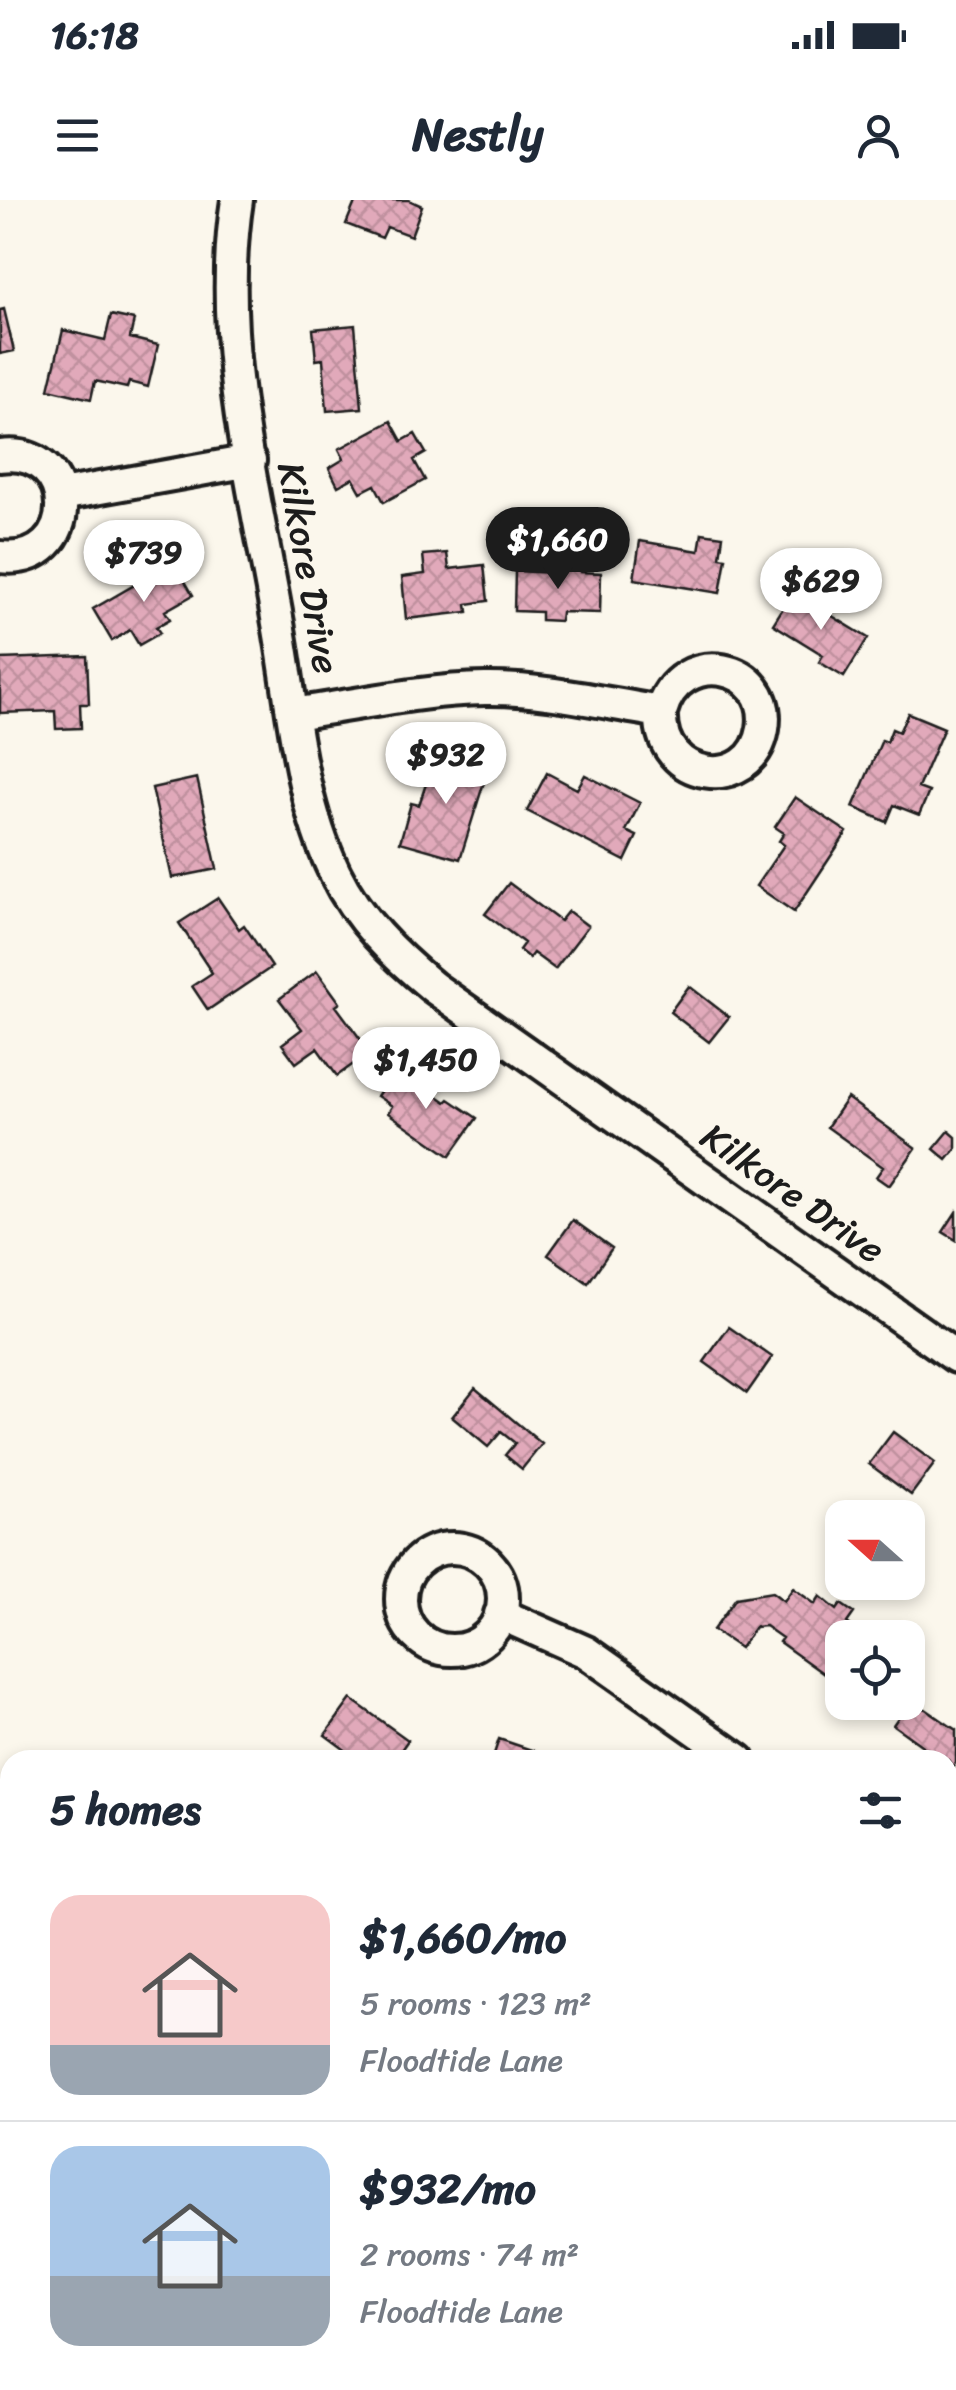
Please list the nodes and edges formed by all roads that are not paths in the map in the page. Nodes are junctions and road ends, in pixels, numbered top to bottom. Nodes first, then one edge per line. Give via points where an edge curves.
1 (237, 200) edge
2 (0, 456) edge
3 (250, 461) junction
4 (61, 495) junction
5 (0, 557) edge
6 (660, 712) dead end
7 (294, 714) junction
8 (956, 1357) edge
9 (500, 1614) dead end
10 (726, 1750) edge

1 - 3 street, Kilkore Drive via 232,332
2 - 4 street via 36,461
3 - 4 street
3 - 7 street, Kilkore Drive
4 - 5 street via 58,528 44,545 25,556
6 - 7 street via 489,689
7 - 8 street, Kilkore Drive via 308,792 334,870 351,903 400,960
9 - 10 street via 586,1652

